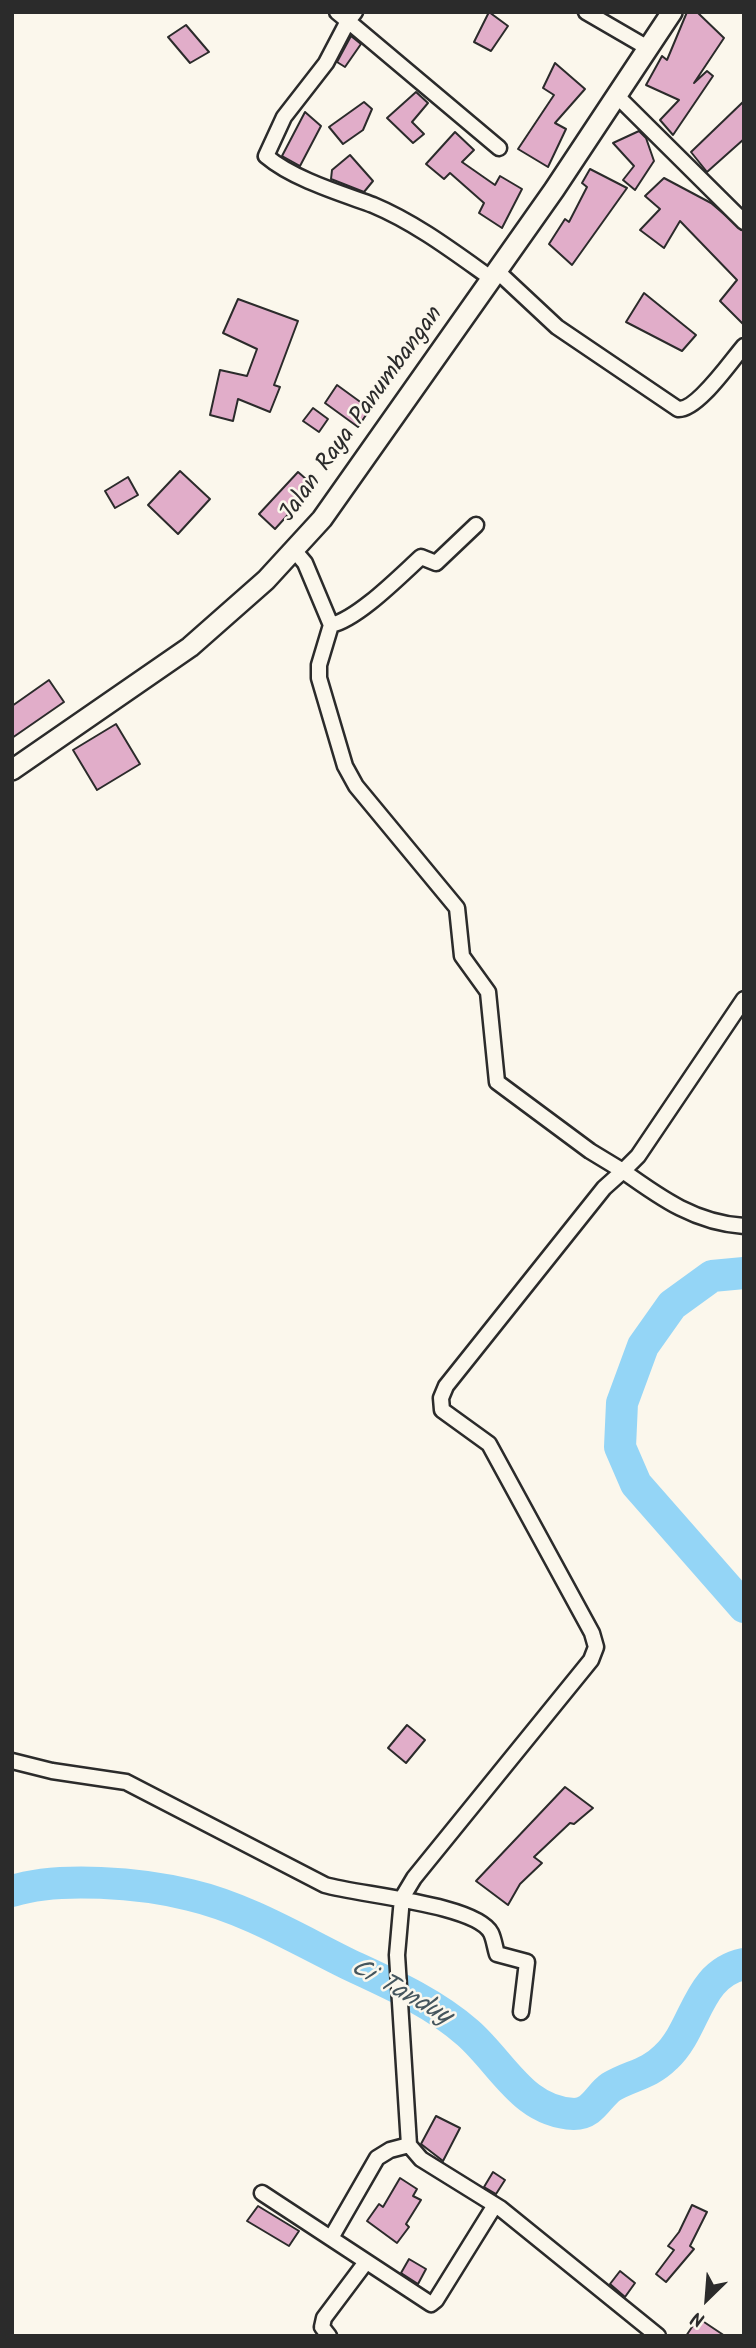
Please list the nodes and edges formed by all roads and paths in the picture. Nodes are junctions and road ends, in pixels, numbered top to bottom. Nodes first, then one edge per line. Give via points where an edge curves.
1 (586, 12) edge
2 (672, 12) edge
3 (346, 15) edge
4 (648, 48) junction
5 (616, 95) junction
6 (499, 148) dead end
7 (744, 222) edge
8 (494, 275) junction
9 (744, 346) edge
10 (476, 525) dead end
11 (294, 550) junction
12 (331, 625) junction
13 (12, 769) edge
14 (744, 999) edge
15 (623, 1171) junction
16 (744, 1226) edge
17 (12, 1761) edge
18 (402, 1898) junction
19 (521, 2012) dead end
20 (409, 2145) junction
21 (262, 2193) dead end
22 (495, 2205) junction
23 (331, 2238) junction
24 (366, 2262) junction
25 (329, 2336) edge
26 (658, 2336) edge

1 - 4 street
2 - 4 main road, Jalan Raya Panumbangan
3 - 6 street
3 - 8 street via 326,63 284,117 267,158 417,227
4 - 5 main road, Jalan Raya Panumbangan
5 - 7 street
5 - 8 main road, Jalan Raya Panumbangan
8 - 9 street via 557,327 678,409 696,402
8 - 11 main road, Jalan Raya Panumbangan via 354,475
10 - 12 street via 436,563 421,557 387,590
11 - 12 street via 305,563
11 - 13 main road, Jalan Raya Panumbangan via 190,647
12 - 15 street via 318,671 345,766 356,786 457,908 461,956 488,992 497,1082
14 - 15 street via 638,1156
15 - 16 street via 701,1219
15 - 18 street via 604,1188 446,1386 440,1403 442,1410 489,1444 592,1633 594,1653
17 - 18 street via 126,1782 308,1878 360,1894
18 - 19 street via 477,1919 491,1932 497,1954 527,1962
18 - 20 street via 397,1955
20 - 22 street via 421,2159
20 - 23 street via 377,2158
21 - 23 street
22 - 24 street via 434,2303
22 - 26 street
23 - 24 street
24 - 25 street via 324,2318 322,2327

